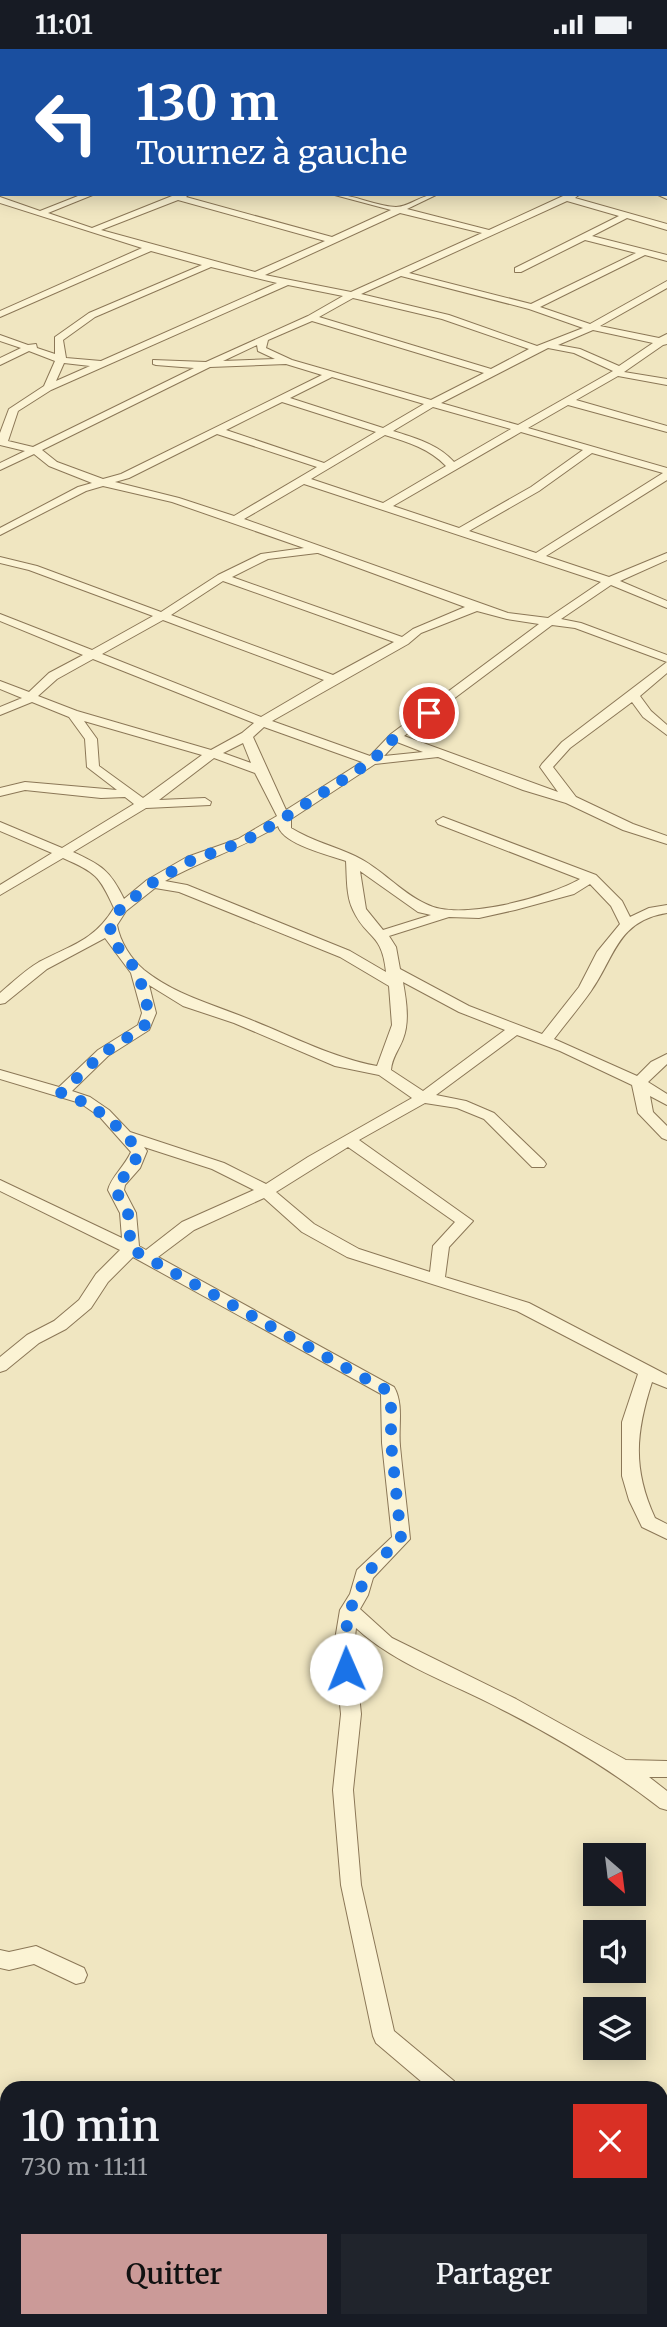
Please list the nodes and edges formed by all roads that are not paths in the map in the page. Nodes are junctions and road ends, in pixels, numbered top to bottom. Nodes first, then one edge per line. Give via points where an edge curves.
1 (86, 196) edge
2 (181, 196) edge
3 (343, 196) edge
4 (430, 196) edge
5 (571, 196) edge
6 (0, 201) edge
7 (398, 210) junction
8 (39, 214) junction
9 (624, 217) junction
10 (667, 227) edge
11 (94, 230) junction
12 (488, 232) junction
13 (584, 237) junction
14 (332, 240) junction
15 (153, 247) junction
16 (643, 253) junction
17 (667, 258) edge
18 (211, 264) junction
19 (518, 270) dead end
20 (403, 274) junction
21 (257, 275) junction
22 (287, 282) junction
23 (667, 283) edge
24 (354, 294) junction
25 (532, 307) junction
26 (1, 313) edge
27 (311, 318) junction
28 (587, 326) junction
29 (618, 333) junction
30 (577, 335) junction
31 (0, 338) edge
32 (58, 339) junction
33 (263, 339) junction
34 (664, 340) edge
35 (31, 348) junction
36 (542, 348) junction
37 (130, 352) junction
38 (61, 359) junction
39 (0, 362) edge
40 (108, 362) junction
41 (156, 362) junction
42 (289, 362) junction
43 (212, 365) junction
44 (492, 372) junction
45 (618, 372) junction
46 (331, 374) junction
47 (181, 380) junction
48 (667, 382) edge
49 (48, 388) junction
50 (282, 399) junction
51 (567, 401) junction
52 (432, 404) junction
53 (534, 419) junction
54 (493, 421) junction
55 (519, 428) junction
56 (667, 429) edge
57 (215, 430) junction
58 (380, 433) junction
59 (1, 442) edge
60 (591, 449) junction
61 (35, 450) junction
62 (323, 466) junction
63 (452, 466) junction
64 (0, 467) edge
65 (667, 473) edge
66 (303, 480) junction
67 (100, 482) junction
68 (385, 506) junction
69 (235, 520) junction
70 (251, 524) junction
71 (0, 532) edge
72 (460, 532) junction
73 (327, 550) junction
74 (265, 556) junction
75 (667, 556) edge
76 (537, 557) junction
77 (0, 560) edge
78 (222, 577) junction
79 (610, 581) junction
80 (662, 604) edge
81 (477, 607) junction
82 (566, 611) junction
83 (162, 616) junction
84 (0, 617) edge
85 (667, 617) edge
86 (549, 622) junction
87 (577, 625) junction
88 (404, 642) junction
89 (88, 655) junction
90 (667, 659) edge
91 (667, 666) edge
92 (335, 680) junction
93 (0, 685) edge
94 (634, 697) junction
95 (30, 698) junction
96 (0, 711) edge
97 (73, 714) junction
98 (262, 722) junction
99 (667, 731) edge
100 (246, 736) junction
101 (395, 737) junction
102 (436, 754) junction
103 (210, 755) junction
104 (372, 761) junction
105 (263, 772) junction
106 (0, 792) edge
107 (128, 793) junction
108 (156, 796) junction
109 (571, 800) junction
110 (205, 803) dead end
111 (142, 804) junction
112 (284, 818) junction
113 (443, 821) dead end
114 (0, 826) edge
115 (667, 840) edge
116 (61, 852) junction
117 (352, 859) junction
118 (591, 879) junction
119 (152, 883) junction
120 (0, 891) edge
121 (121, 908) junction
122 (667, 909) edge
123 (447, 913) junction
124 (627, 924) junction
125 (110, 926) junction
126 (382, 934) junction
127 (138, 972) junction
128 (395, 977) junction
129 (0, 1000) edge
130 (514, 1030) junction
131 (545, 1040) junction
132 (667, 1058) edge
133 (384, 1072) junction
134 (0, 1074) edge
135 (639, 1083) junction
136 (61, 1093) junction
137 (423, 1098) junction
138 (667, 1100) edge
139 (667, 1135) edge
140 (127, 1136) junction
141 (348, 1140) junction
142 (538, 1164) dead end
143 (0, 1185) edge
144 (266, 1191) junction
145 (139, 1253) junction
146 (437, 1279) junction
147 (0, 1366) edge
148 (647, 1372) junction
149 (667, 1382) edge
150 (667, 1532) edge
151 (349, 1610) junction
152 (623, 1768) junction
153 (667, 1769) edge
154 (667, 1802) edge
155 (0, 1959) edge
156 (76, 1975) dead end
157 (438, 2081) edge

1 - 8 street
2 - 11 street
2 - 14 street
3 - 7 street
4 - 7 street
5 - 9 street
5 - 12 street
6 - 8 street
7 - 12 street
7 - 14 street
8 - 11 street
9 - 10 street
9 - 13 street
11 - 15 street
12 - 20 street
13 - 16 street
13 - 19 street
14 - 21 street
15 - 18 street
15 - 26 street
16 - 17 street
16 - 25 street
18 - 21 street
18 - 32 street via 92,315
20 - 24 street
20 - 25 street
21 - 22 street
22 - 24 street
22 - 37 street
23 - 28 street
24 - 27 street
24 - 36 street
25 - 28 street
27 - 33 street
27 - 44 street
28 - 29 street
28 - 30 street
29 - 30 street
29 - 34 street
30 - 36 street
31 - 35 street
32 - 35 street
32 - 38 street
33 - 42 street via 261,349
33 - 43 street
34 - 45 street
35 - 38 street
35 - 39 street
36 - 44 street
36 - 45 street via 577,351
37 - 40 street
37 - 41 street
38 - 40 street
38 - 49 street
40 - 49 street
41 - 43 street
41 - 47 street
42 - 43 street
42 - 46 street
43 - 47 street
44 - 52 street
45 - 48 street
45 - 51 street
46 - 50 street
46 - 52 street
47 - 61 street
49 - 59 street via 14,409
50 - 57 street
50 - 58 street via 368,424
51 - 53 street
51 - 56 street
52 - 54 street
52 - 58 street
53 - 54 street
53 - 55 street
54 - 55 street
55 - 60 street
55 - 63 street
57 - 62 street
57 - 67 street via 125,476
58 - 62 street
58 - 63 street via 430,447
59 - 61 street
60 - 65 street
60 - 72 street via 535,489
61 - 64 street
61 - 67 street via 53,464
62 - 66 street
63 - 68 street
65 - 76 street
66 - 68 street
66 - 69 street
67 - 69 street
67 - 71 street
68 - 72 street
69 - 70 street
70 - 73 street
70 - 74 street
72 - 76 street
73 - 74 street
73 - 81 street
74 - 78 street
75 - 79 street
76 - 79 street
77 - 83 street
78 - 83 street
78 - 88 street
79 - 80 street
79 - 82 street
80 - 85 street via 659,613
81 - 86 street via 507,617
81 - 88 street via 417,631
82 - 86 street
82 - 87 street
83 - 89 street
83 - 92 street
84 - 89 street
86 - 87 street
86 - 101 street
87 - 90 street
88 - 92 street
89 - 95 street via 52,676
89 - 98 street
91 - 94 street
92 - 98 street
93 - 95 street
94 - 99 street
94 - 109 street via 566,744 546,767
95 - 96 street
95 - 97 street
97 - 103 street
97 - 107 street via 92,739 93,767
98 - 100 street
98 - 104 street
100 - 103 street
100 - 105 street
101 - 102 street
101 - 104 street
102 - 104 street
102 - 109 street
103 - 105 street
103 - 108 street
104 - 112 street
105 - 112 street
106 - 107 street via 25,786
107 - 108 street
107 - 111 street
108 - 111 street
109 - 115 street
110 - 111 street
111 - 116 street
112 - 117 street via 285,829 293,837
112 - 119 street
113 - 118 street
114 - 116 street
116 - 120 street
116 - 121 street via 95,867 108,880
117 - 123 street via 423,909
117 - 126 street via 360,911
118 - 123 street via 569,891 510,907 479,914
118 - 124 street via 617,904
119 - 121 street
119 - 128 street via 182,888
121 - 125 street
122 - 124 street
123 - 126 street
124 - 131 street
125 - 127 street via 112,940
125 - 129 street via 86,947 46,963
126 - 128 street via 393,952
127 - 133 street via 188,1003 340,1063
127 - 136 street via 149,1013 144,1027 103,1053
128 - 130 street
128 - 133 street via 398,1033 383,1057
130 - 131 street
130 - 137 street
131 - 135 street
132 - 135 street
133 - 137 street
134 - 136 street
135 - 138 street
135 - 139 street via 646,1113
136 - 140 street via 85,1100
137 - 141 street
137 - 142 street via 461,1104 489,1116
140 - 144 street via 218,1166
140 - 145 street via 139,1151 116,1191 128,1213
141 - 144 street
141 - 146 street via 465,1221 441,1246
143 - 145 street
144 - 145 street
144 - 146 street via 308,1228 353,1253
145 - 147 street via 102,1278 85,1304 60,1325 33,1339
145 - 151 street via 388,1391 401,1538 365,1575
146 - 148 street via 523,1307
148 - 149 street
148 - 150 street via 631,1422 631,1476 648,1522
151 - 152 street via 385,1643
151 - 157 street via 344,1646 351,1714 343,1790 351,1885 384,2036
152 - 153 street
152 - 154 street
155 - 156 street via 36,1955

